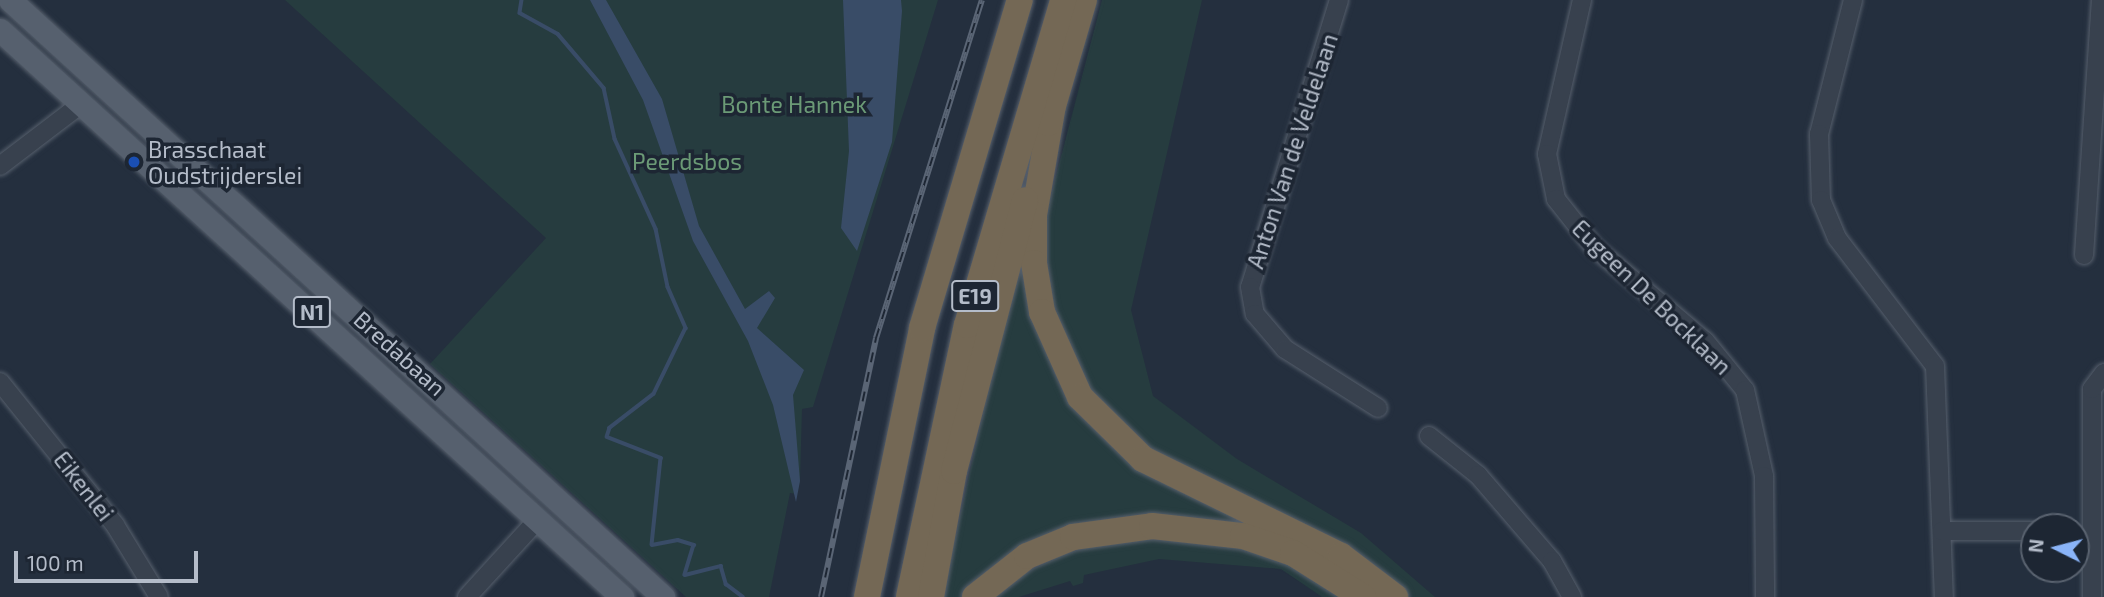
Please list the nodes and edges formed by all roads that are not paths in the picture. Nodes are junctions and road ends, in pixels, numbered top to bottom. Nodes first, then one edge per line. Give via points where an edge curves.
1 (9, 0) edge
2 (1020, 0) edge
3 (1063, 0) edge
4 (1084, 0) edge
5 (1339, 0) edge
6 (1582, 0) edge
7 (1853, 0) edge
8 (2101, 0) edge
9 (0, 30) edge
10 (81, 104) junction
11 (1053, 105) junction
12 (0, 166) edge
13 (2084, 255) dead end
14 (2104, 373) edge
15 (0, 382) edge
16 (1378, 408) dead end
17 (1429, 436) dead end
18 (2084, 513) edge
19 (530, 528) dead end
20 (1942, 531) junction
21 (2020, 531) edge
22 (159, 597) edge
23 (467, 597) edge
24 (622, 597) edge
25 (663, 597) edge
26 (867, 597) edge
27 (909, 597) edge
28 (931, 597) edge
29 (975, 597) edge
30 (1363, 597) edge
31 (1395, 597) edge
32 (1572, 597) edge
33 (1765, 597) edge
34 (1944, 597) edge

1 - 25 main road, Bredabaan / N1
2 - 26 highway, E19 via 922,328
3 - 27 highway, E19 via 967,325
4 - 11 highway
5 - 16 street, Anton Van de Veldelaan via 1250,287 1255,314 1285,349
6 - 33 street, Eugeen De Bocklaan via 1547,154 1556,199 1594,247 1704,341 1745,390 1764,476
7 - 20 street via 1819,134 1821,200 1837,238 1935,366
8 - 13 street
9 - 10 main road, Bredabaan / N1
10 - 12 street
10 - 24 main road, Bredabaan / N1
11 - 28 highway via 987,329
11 - 31 highway via 1034,215 1034,262 1042,313 1080,397 1143,459 1341,556
14 - 18 street via 2092,389
15 - 22 street, Eikenlei via 115,525
17 - 32 street via 1478,475 1552,561
19 - 23 street
20 - 21 street
20 - 34 street
29 - 30 highway via 1027,556 1073,537 1152,526 1243,536 1293,553

